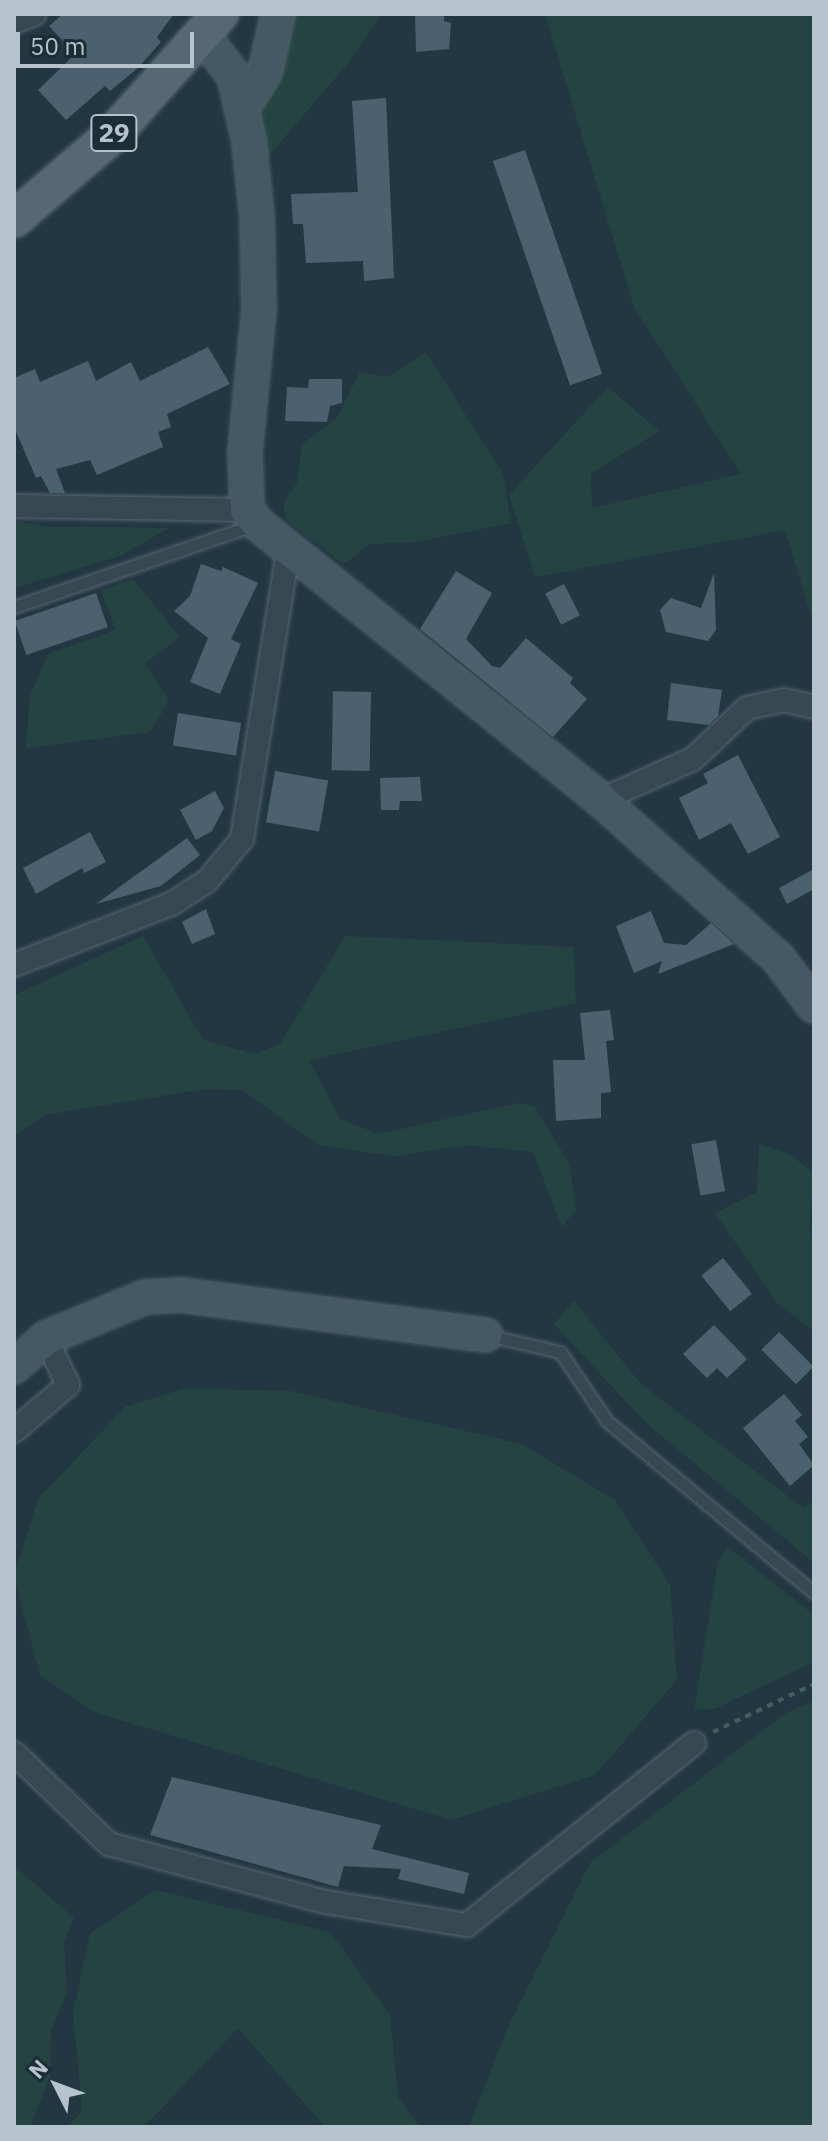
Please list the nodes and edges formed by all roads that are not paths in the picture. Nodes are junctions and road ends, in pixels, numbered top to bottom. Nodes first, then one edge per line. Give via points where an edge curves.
1 (35, 14) edge
2 (278, 14) edge
3 (14, 22) edge
4 (211, 25) edge
5 (243, 107) junction
6 (14, 219) edge
7 (14, 506) edge
8 (253, 517) junction
9 (289, 547) junction
10 (14, 607) edge
11 (814, 707) edge
12 (601, 800) junction
13 (14, 965) edge
14 (814, 1006) edge
15 (485, 1335) joint
16 (46, 1338) junction
17 (14, 1367) edge
18 (14, 1431) edge
19 (814, 1593) edge
20 (694, 1743) road end
21 (14, 1753) edge

1 - 3 street
2 - 5 street via 265,72
4 - 5 street
4 - 6 main road, 29 via 113,134
5 - 8 street via 259,261 245,453
7 - 8 street
8 - 9 street
8 - 10 lane
9 - 12 street
9 - 13 street via 251,811 235,850 207,881 173,903
11 - 12 street via 784,700 747,708 693,759
12 - 14 street via 778,958
15 - 16 street via 181,1295 117,1305
15 - 19 lane via 560,1352 607,1421
16 - 17 street
16 - 18 street via 68,1385
20 - 21 street via 467,1925 326,1902 253,1878 109,1844

